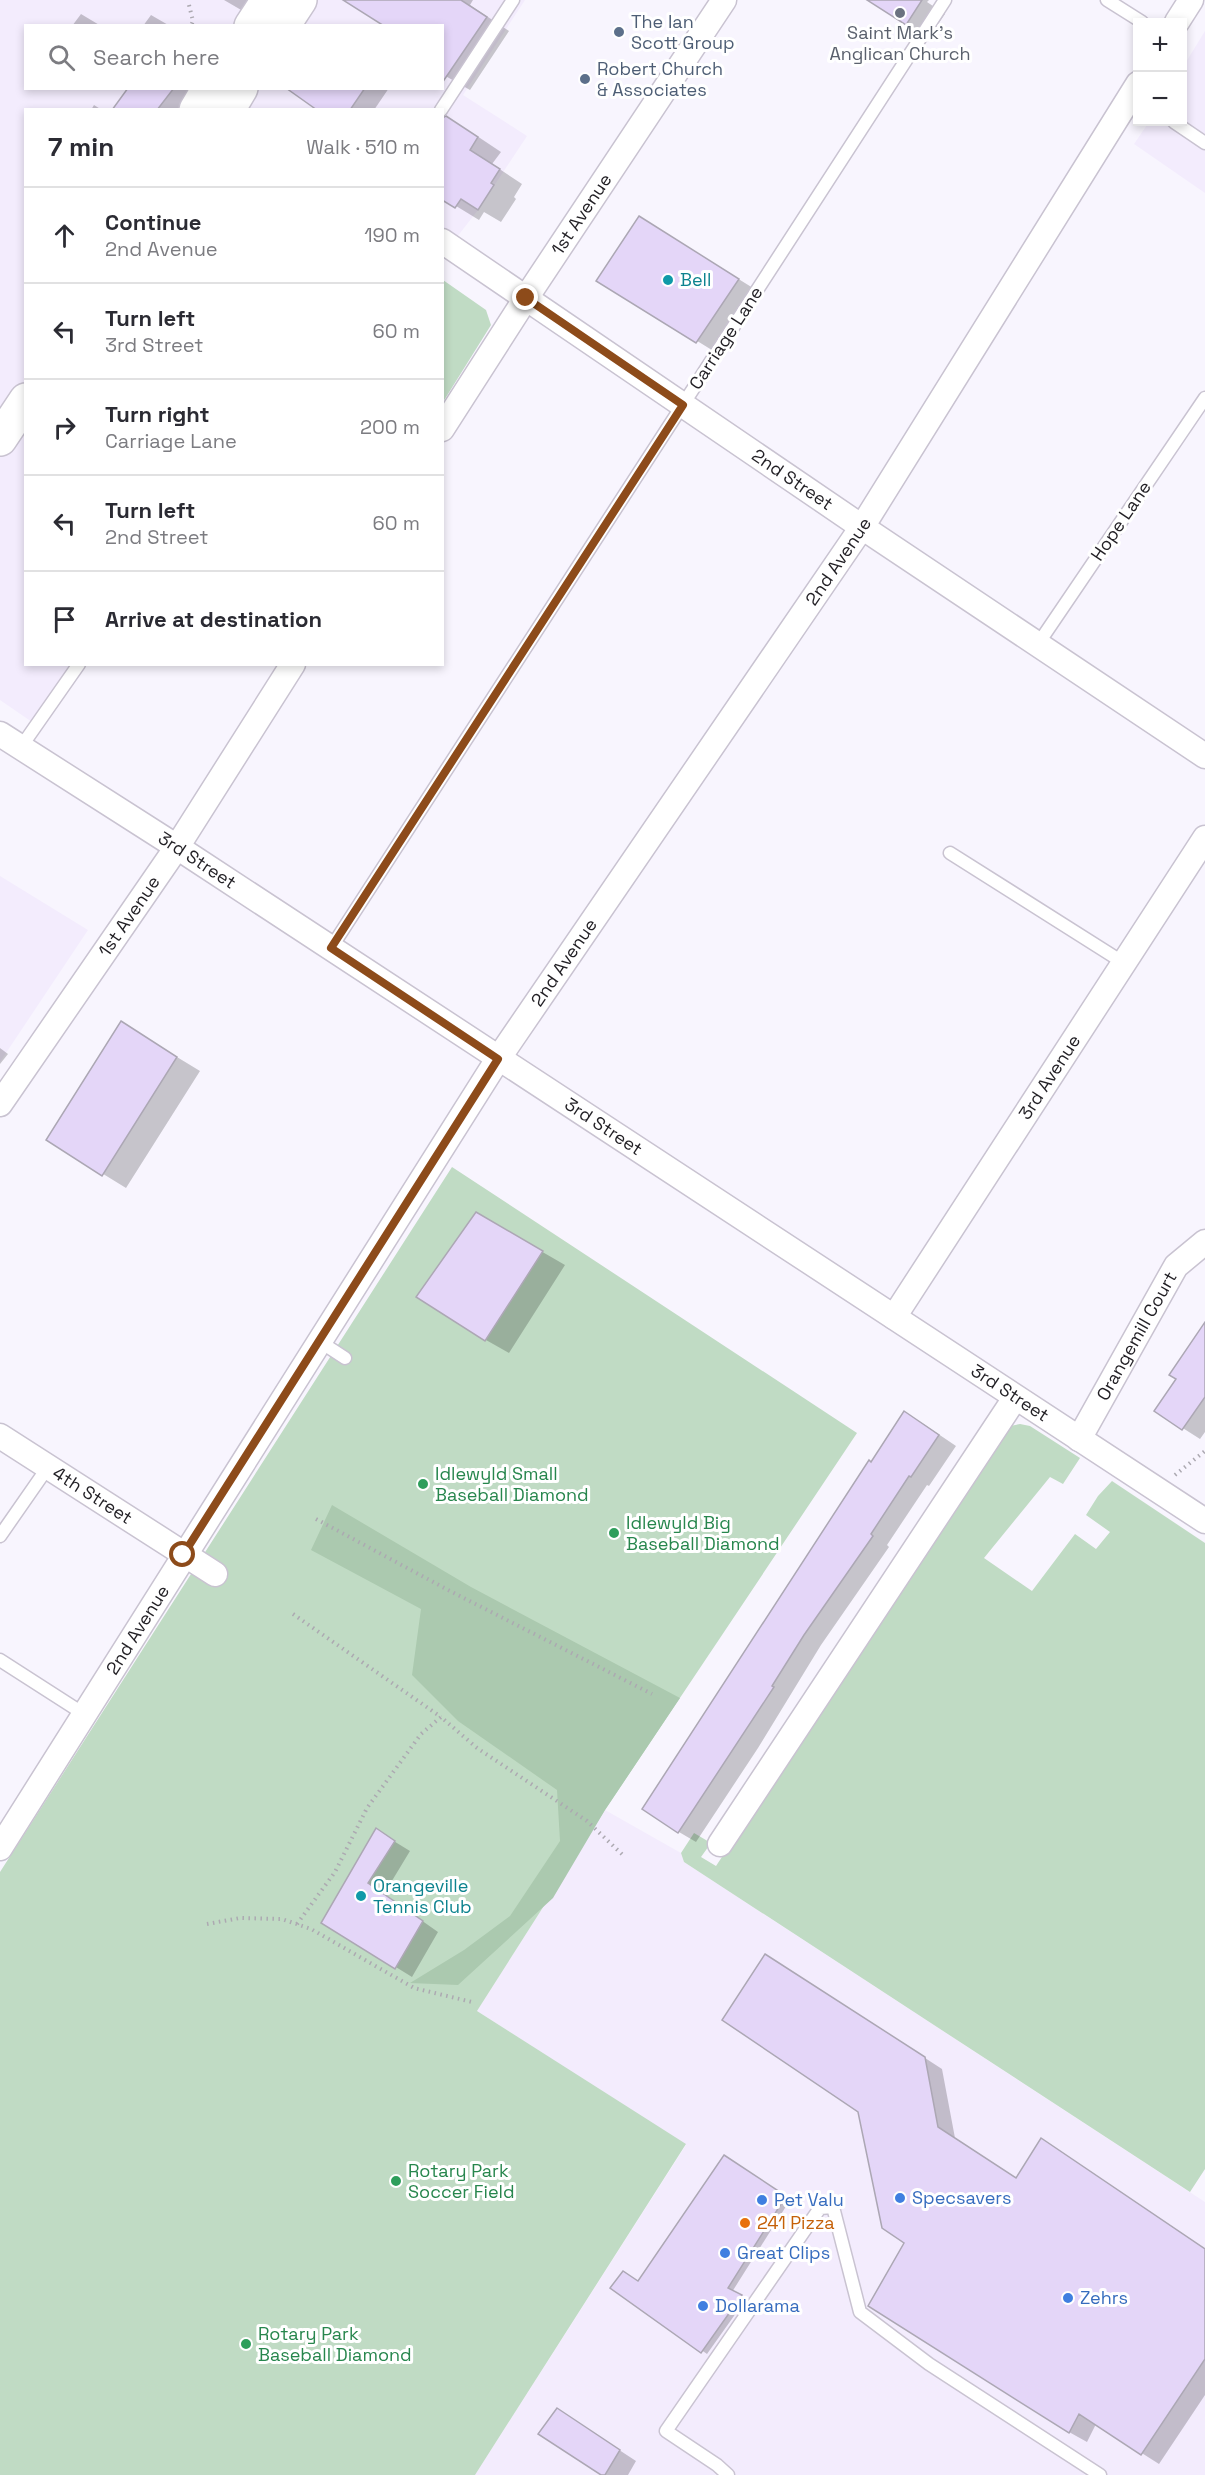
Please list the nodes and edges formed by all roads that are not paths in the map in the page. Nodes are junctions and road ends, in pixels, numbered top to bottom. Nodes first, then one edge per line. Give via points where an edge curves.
1 (268, 0) edge
2 (300, 0) edge
3 (513, 0) edge
4 (724, 0) edge
5 (945, 0) edge
6 (1107, 0) edge
7 (1191, 0) edge
8 (1136, 18) edge
9 (1180, 18) edge
10 (252, 24) edge
11 (284, 24) edge
12 (229, 97) edge
13 (1133, 97) edge
14 (201, 108) edge
15 (442, 108) edge
16 (1180, 126) edge
17 (1205, 143) edge
18 (444, 242) edge
19 (526, 298) junction
20 (1205, 398) edge
21 (24, 403) edge
22 (683, 405) junction
23 (444, 426) edge
24 (0, 439) edge
25 (862, 527) junction
26 (1038, 644) junction
27 (78, 666) edge
28 (292, 666) edge
29 (0, 734) edge
30 (21, 747) junction
31 (1205, 756) edge
32 (1205, 838) edge
33 (177, 847) junction
34 (950, 853) dead end
35 (331, 948) junction
36 (1124, 963) junction
37 (498, 1059) junction
38 (0, 1104) edge
39 (1205, 1242) edge
40 (894, 1317) junction
41 (319, 1341) junction
42 (345, 1358) dead end
43 (1015, 1398) junction
44 (0, 1436) edge
45 (1079, 1439) junction
46 (48, 1467) junction
47 (1205, 1521) edge
48 (0, 1536) edge
49 (183, 1555) junction
50 (215, 1574) dead end
51 (0, 1660) edge
52 (84, 1714) junction
53 (720, 1844) dead end
54 (0, 1848) edge
55 (728, 2475) edge
56 (1100, 2475) edge

1 - 10 main road
2 - 11 main road
3 - 15 lane
4 - 19 street, 1st Avenue
5 - 22 lane, Carriage Lane
6 - 8 lane
7 - 9 street
12 - 14 main road
13 - 25 street, 2nd Avenue
16 - 17 lane
18 - 19 street, 2nd Street
19 - 22 street, 2nd Street
19 - 23 street, 1st Avenue
20 - 26 lane, Hope Lane
21 - 24 main road
22 - 25 street, 2nd Street
22 - 35 lane, Carriage Lane
25 - 26 street, 2nd Street
25 - 37 street, 2nd Avenue
26 - 31 street, 2nd Street
27 - 30 lane
28 - 33 street, 1st Avenue
29 - 30 street, 3rd Street
30 - 33 street, 3rd Street
32 - 36 street, 3rd Avenue
33 - 35 street, 3rd Street
33 - 38 street, 1st Avenue
34 - 36 lane
35 - 37 street, 3rd Street
36 - 40 street, 3rd Avenue
37 - 40 street, 3rd Street
37 - 41 street, 2nd Avenue
39 - 45 street, Orangemill Court via 1176,1266
40 - 43 street, 3rd Street
41 - 42 lane
41 - 49 street, 2nd Avenue
43 - 45 street, 3rd Street
43 - 53 street
44 - 46 street, 4th Street
45 - 47 street, 3rd Street
46 - 48 lane
46 - 49 street, 4th Street
49 - 50 street, 4th Street
49 - 52 street, 2nd Avenue
51 - 52 lane
52 - 54 street, 2nd Avenue
55 - 56 lane via 666,2431 820,2208 833,2207 860,2312 929,2364

